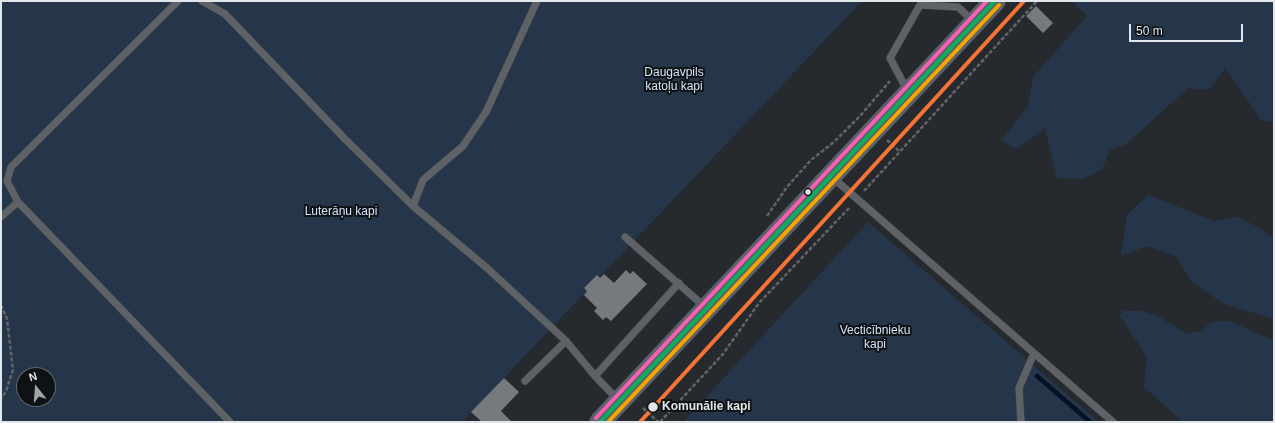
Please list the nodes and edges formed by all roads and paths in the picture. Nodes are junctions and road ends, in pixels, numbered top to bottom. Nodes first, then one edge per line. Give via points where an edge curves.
1 (178, 1) edge
2 (202, 1) edge
3 (536, 1) edge
4 (1037, 1) edge
5 (991, 2) edge
6 (918, 3) edge
7 (975, 22) junction
8 (897, 72) junction
9 (908, 93) junction
10 (881, 135) dead end
11 (900, 152) junction
12 (831, 176) junction
13 (857, 199) junction
14 (18, 202) junction
15 (413, 206) junction
16 (1, 217) edge
17 (762, 221) dead end
18 (625, 237) dead end
19 (679, 284) junction
20 (1, 305) edge
21 (707, 309) junction
22 (566, 341) junction
23 (1034, 353) junction
24 (595, 376) junction
25 (525, 381) dead end
26 (1, 399) edge
27 (620, 401) junction
28 (643, 408) dead end
29 (230, 422) edge
30 (600, 422) edge
31 (659, 422) edge
32 (1021, 422) edge
33 (1113, 422) edge

1 - 14 lane via 11,167 7,181
2 - 15 lane via 225,14
3 - 15 lane via 486,112 462,146 423,180
4 - 11 path
5 - 7 main road
6 - 7 lane via 958,7
6 - 8 lane via 890,58
7 - 9 main road
8 - 9 lane
8 - 17 path via 860,116 811,160
9 - 12 main road
10 - 11 path
11 - 13 path
12 - 13 lane
12 - 21 main road
13 - 23 lane
13 - 31 path via 760,303 723,354
14 - 16 lane
14 - 29 lane
15 - 22 lane via 487,268
18 - 19 lane
19 - 21 lane
19 - 24 lane
20 - 26 path via 7,319 13,370
21 - 27 main road
22 - 24 lane
22 - 25 lane
23 - 32 lane via 1019,388
23 - 33 lane
24 - 27 lane
27 - 30 main road
28 - 31 path

